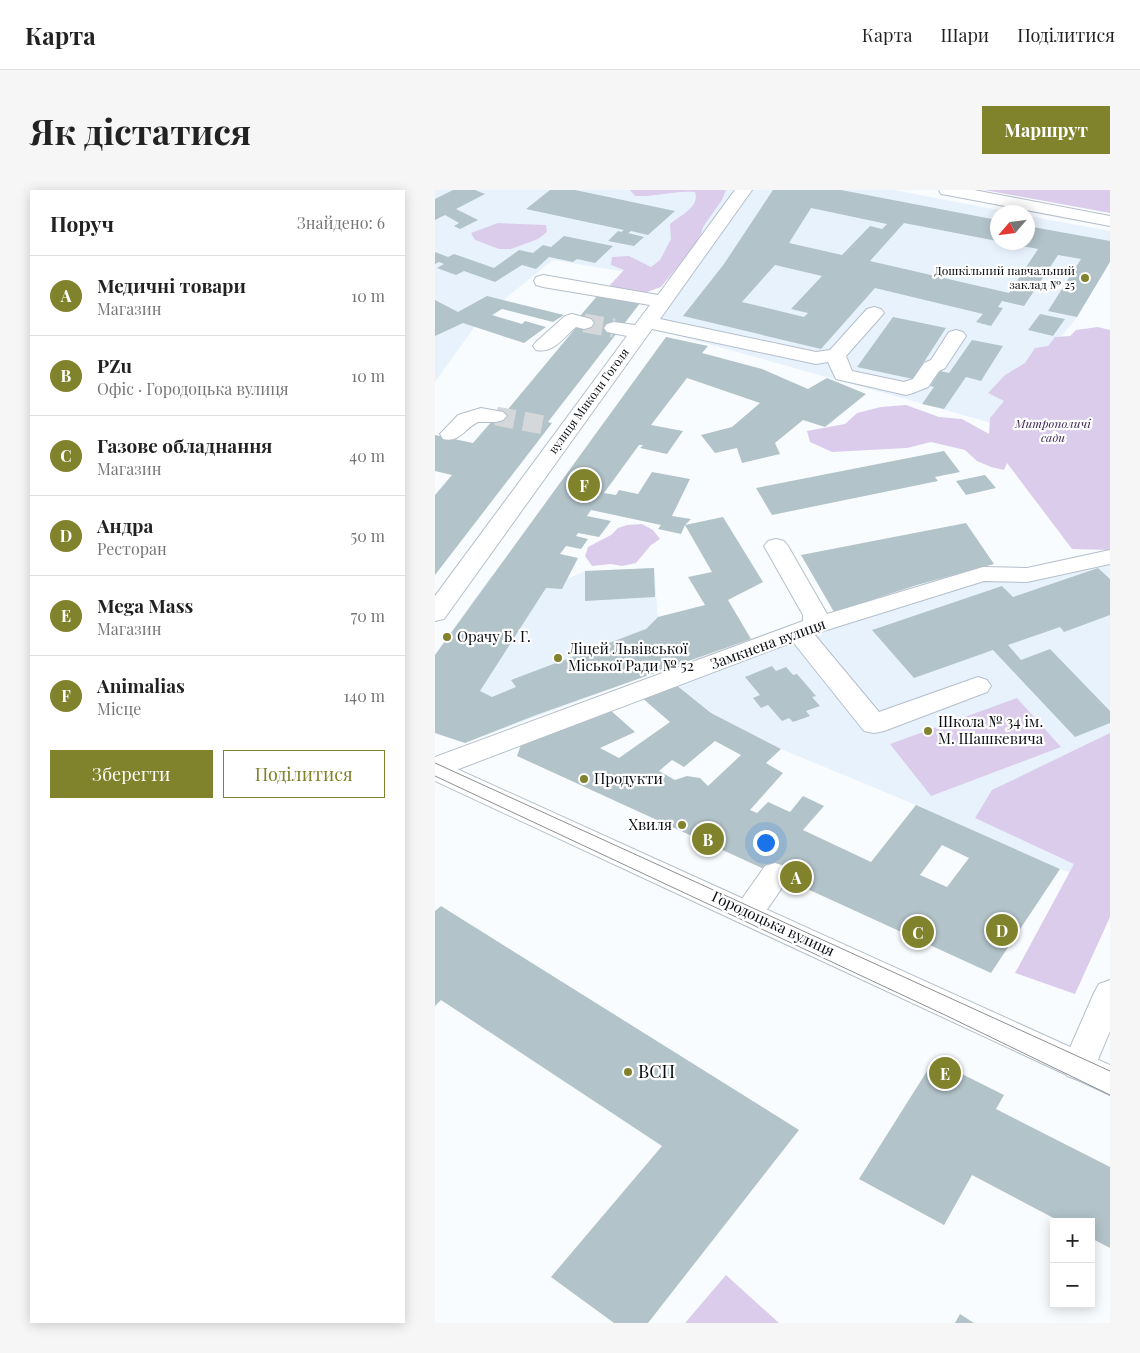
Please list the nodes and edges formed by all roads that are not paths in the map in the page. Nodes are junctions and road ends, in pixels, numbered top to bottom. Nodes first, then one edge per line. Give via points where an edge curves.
1 (744, 190) edge
2 (947, 190) edge
3 (1110, 221) edge
4 (543, 281) dead end
5 (662, 301) junction
6 (874, 313) dead end
7 (584, 322) tunnel mouth
8 (643, 327) junction
9 (615, 328) tunnel mouth
10 (956, 336) dead end
11 (543, 346) dead end
12 (836, 354) junction
13 (496, 416) tunnel mouth
14 (451, 434) dead end
15 (776, 546) dead end
16 (1110, 557) edge
17 (435, 613) edge
18 (809, 628) junction
19 (978, 686) dead end
20 (435, 769) edge
21 (775, 874) dead end
22 (747, 913) junction
23 (1110, 993) edge
24 (1079, 1066) junction
25 (1110, 1081) edge

1 - 5 street, вулиця Миколи Гоголя
2 - 3 street
4 - 5 street
5 - 8 street, вулиця Миколи Гоголя
6 - 12 street
7 - 11 street via 572,320
8 - 9 street
8 - 12 street via 816,358
8 - 17 street, вулиця Миколи Гоголя via 559,428
10 - 12 street via 921,383 906,389 843,375
13 - 14 street via 485,414 465,418
15 - 18 street via 815,615
16 - 18 street, Замкнена вулиця via 1027,575 983,574
18 - 19 street via 874,724
18 - 20 street, Замкнена вулиця
20 - 22 street, Городоцька вулиця
21 - 22 street
22 - 24 street, Городоцька вулиця
23 - 24 street
24 - 25 street, Городоцька вулиця

